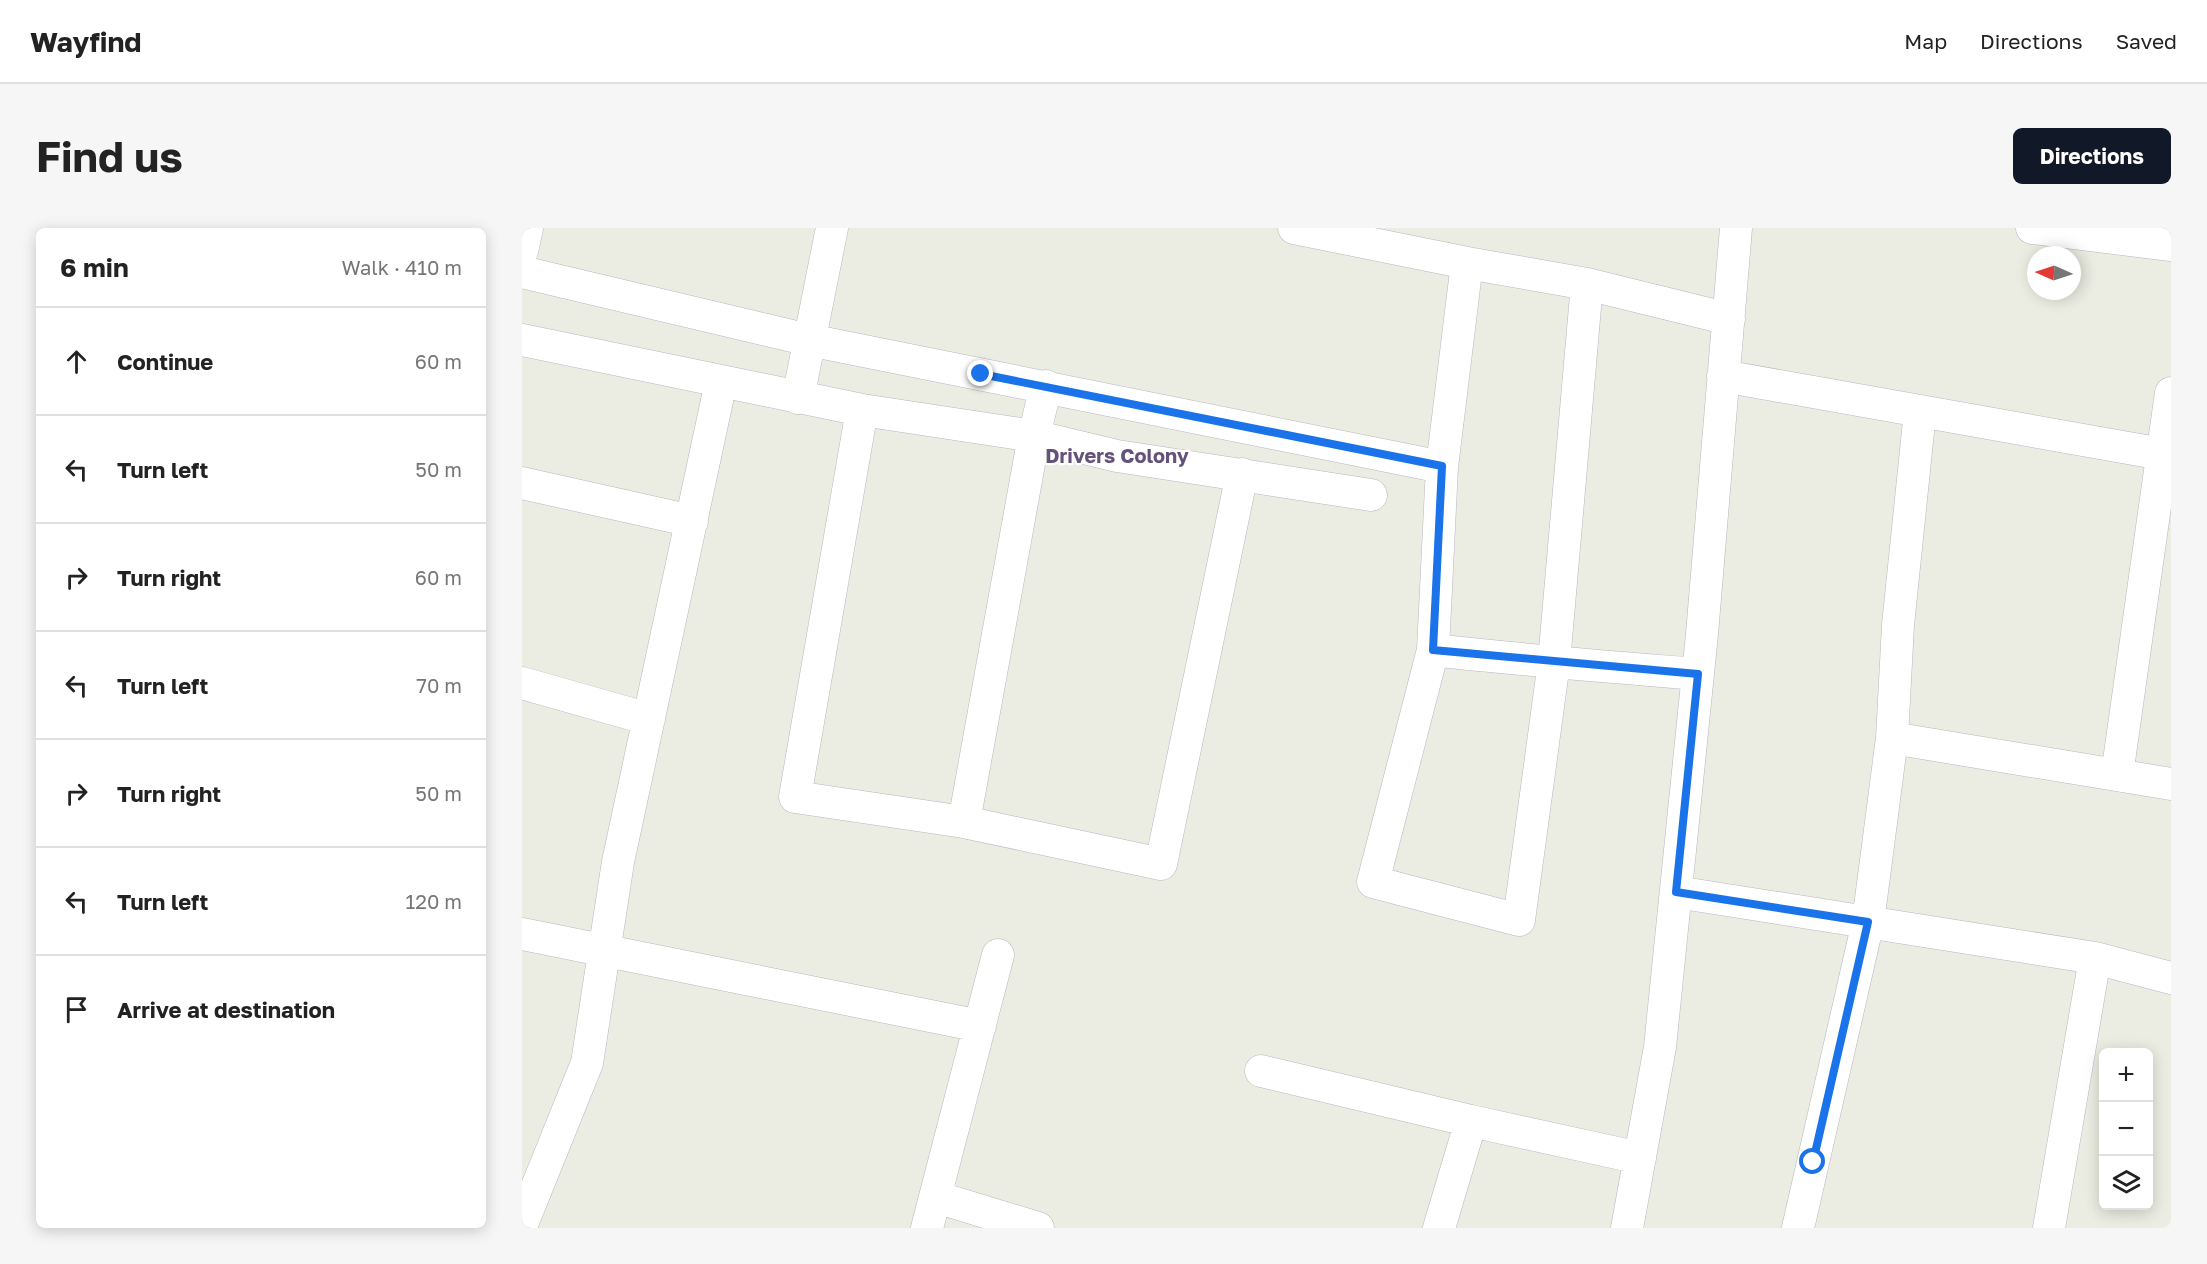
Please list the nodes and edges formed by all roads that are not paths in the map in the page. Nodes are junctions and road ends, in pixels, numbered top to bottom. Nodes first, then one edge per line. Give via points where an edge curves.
1 (832, 228) edge
2 (1294, 228) edge
3 (1736, 228) edge
4 (2032, 228) edge
5 (2171, 245) edge
6 (1467, 263) junction
7 (522, 272) edge
8 (1587, 284) junction
9 (1729, 319) junction
10 (522, 340) edge
11 (809, 340) junction
12 (1724, 376) junction
13 (722, 382) junction
14 (1046, 386) junction
15 (2171, 393) edge
16 (798, 398) junction
17 (862, 410) junction
18 (1920, 412) junction
19 (1034, 436) junction
20 (2162, 454) junction
21 (1442, 466) junction
22 (1242, 474) junction
23 (522, 483) edge
24 (1371, 495) dead end
25 (692, 521) junction
26 (1433, 650) junction
27 (1554, 662) junction
28 (1698, 674) junction
29 (522, 683) edge
30 (649, 719) junction
31 (1892, 738) junction
32 (2117, 775) junction
33 (2171, 784) edge
34 (964, 822) junction
35 (1676, 892) junction
36 (1868, 922) junction
37 (522, 934) edge
38 (604, 952) junction
39 (998, 955) dead end
40 (2096, 958) junction
41 (2171, 978) edge
42 (980, 1026) junction
43 (1262, 1071) dead end
44 (1471, 1121) junction
45 (1640, 1158) junction
46 (936, 1197) junction
47 (522, 1224) edge
48 (927, 1228) edge
49 (1038, 1228) edge
50 (1439, 1228) edge
51 (1627, 1228) edge
52 (1798, 1228) edge
53 (2049, 1228) edge

1 - 11 street
2 - 6 street
3 - 9 street
4 - 5 street
6 - 8 street
6 - 21 street
7 - 11 street
8 - 9 street
8 - 27 street
9 - 12 street
10 - 13 street
11 - 14 street
11 - 16 street
12 - 18 street
12 - 28 street
13 - 16 street
13 - 25 street
14 - 19 street
14 - 21 street
15 - 20 street
16 - 17 street
17 - 19 street
17 - 34 street via 795,797
18 - 20 street
18 - 31 street via 1898,625
19 - 22 street via 1118,456
19 - 34 street
20 - 32 street
21 - 26 street
22 - 24 street
22 - 34 street via 1161,864
23 - 25 street
25 - 30 street
26 - 27 street
26 - 27 street via 1372,882 1519,920
27 - 28 street
28 - 35 street
29 - 30 street
30 - 38 street via 618,862
31 - 32 street
31 - 36 street
32 - 33 street
35 - 36 street
35 - 45 street via 1660,1047
36 - 40 street
36 - 52 street
37 - 38 street
38 - 42 street
38 - 47 street via 587,1063
39 - 42 street
40 - 41 street
40 - 53 street
42 - 46 street
43 - 44 street
44 - 45 street
44 - 50 street
45 - 51 street
46 - 48 street
46 - 49 street

